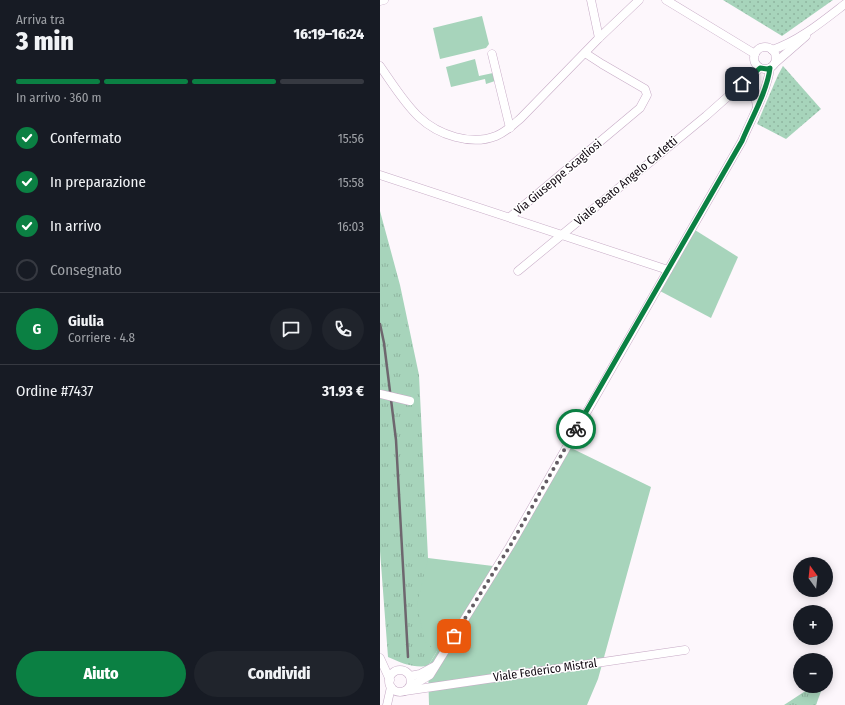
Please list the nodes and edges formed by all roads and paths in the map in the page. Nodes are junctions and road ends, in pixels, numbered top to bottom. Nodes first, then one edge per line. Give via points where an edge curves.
1 (384, 0) edge
2 (590, 0) edge
3 (639, 0) edge
4 (666, 0) edge
5 (380, 1) edge
6 (845, 4) edge
7 (817, 25) junction
8 (599, 38) junction
9 (772, 50) junction
10 (585, 53) junction
11 (492, 54) dead end
12 (755, 54) junction
13 (380, 66) edge
14 (772, 66) junction
15 (760, 68) junction
16 (734, 91) junction
17 (757, 106) junction
18 (510, 128) junction
19 (380, 175) edge
20 (510, 218) junction
21 (561, 235) junction
22 (668, 270) junction
23 (518, 271) dead end
24 (380, 394) edge
25 (412, 402) dead end
26 (686, 650) dead end
27 (381, 659) edge
28 (436, 666) junction
29 (400, 670) junction
30 (410, 676) junction
31 (390, 683) junction
32 (405, 690) junction
33 (388, 705) edge

1 - 5 street
2 - 8 street
3 - 8 street
4 - 12 street
6 - 7 street
7 - 9 street
7 - 14 street
8 - 10 street
9 - 12 street via 762,47
9 - 14 street via 776,56
10 - 18 street
10 - 20 street, Via Giuseppe Scagliosi via 645,89 647,95 640,108
11 - 18 street
12 - 15 street via 755,64
13 - 18 street via 410,108 437,130 460,138 473,139 495,136
14 - 15 street via 767,69
14 - 17 street
15 - 16 street, Viale Beato Angelo Carletti
16 - 17 street via 744,87 752,90
16 - 21 street, Viale Beato Angelo Carletti
17 - 22 street via 742,141
19 - 20 street, Via Giuseppe Scagliosi
20 - 21 street
21 - 22 street
21 - 23 street, Viale Beato Angelo Carletti
22 - 28 street via 510,546
24 - 25 street, bridge
26 - 32 street, Viale Federico Mistral
27 - 29 street
27 - 31 street
28 - 30 street
28 - 32 street via 430,675
29 - 30 street
29 - 31 street via 393,673
30 - 32 street via 411,684
31 - 32 street
31 - 33 street
32 - 33 street

